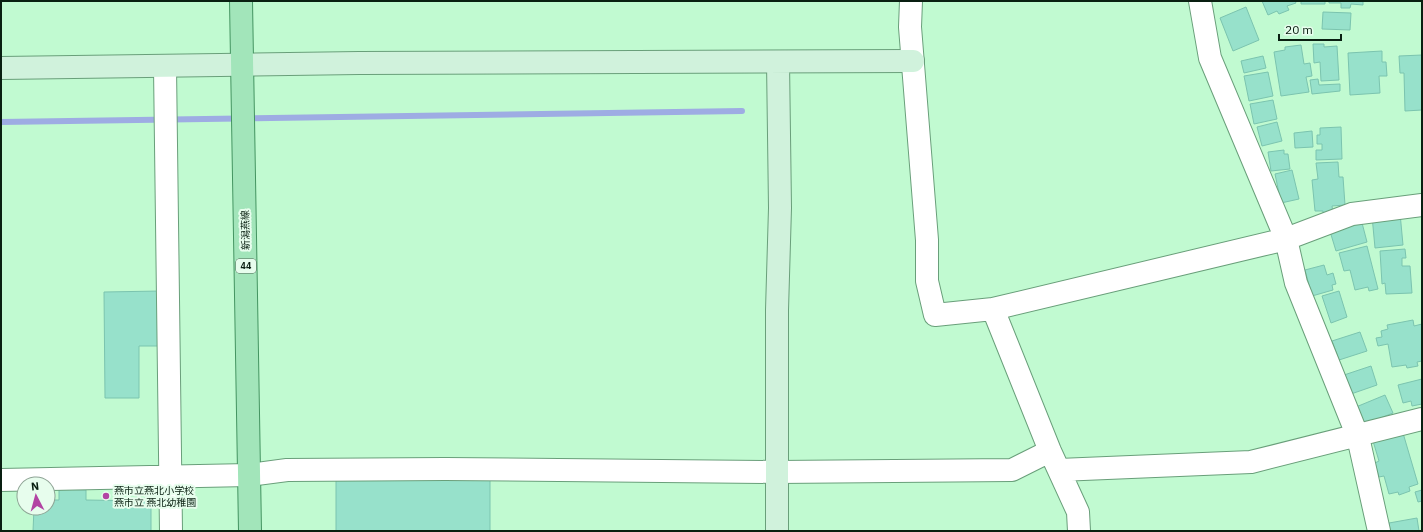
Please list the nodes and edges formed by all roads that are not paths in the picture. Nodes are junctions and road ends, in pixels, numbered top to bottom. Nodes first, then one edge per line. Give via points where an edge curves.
1 (240, 1) edge
2 (911, 1) edge
3 (1200, 1) edge
4 (913, 61) junction
5 (778, 62) junction
6 (242, 66) junction
7 (164, 67) junction
8 (1, 68) edge
9 (1422, 205) edge
10 (1286, 239) junction
11 (993, 309) junction
12 (1422, 419) edge
13 (1358, 437) junction
14 (1050, 451) junction
15 (1059, 470) junction
16 (777, 472) junction
17 (249, 475) junction
18 (170, 477) junction
19 (1, 480) edge
20 (171, 531) edge
21 (250, 531) edge
22 (777, 531) edge
23 (1079, 531) edge
24 (1379, 531) edge

1 - 6 main road, 新潟燕線 / 44
2 - 4 street
3 - 10 street via 1210,58
4 - 5 street
4 - 11 street via 927,240 927,281 935,315
5 - 6 street via 359,63
5 - 16 street via 780,208
6 - 7 street
6 - 17 main road, 新潟燕線 / 44
7 - 8 street
7 - 18 street
9 - 10 street via 1352,214
10 - 11 street
10 - 13 street via 1296,283
11 - 14 street
12 - 13 street
13 - 15 street via 1251,462
13 - 24 street
14 - 15 street
14 - 16 street via 1012,470
15 - 23 street via 1078,512
16 - 17 street via 445,469 287,470
16 - 22 street
17 - 18 street
17 - 21 main road, 新潟燕線 / 44
18 - 19 street
18 - 20 street

